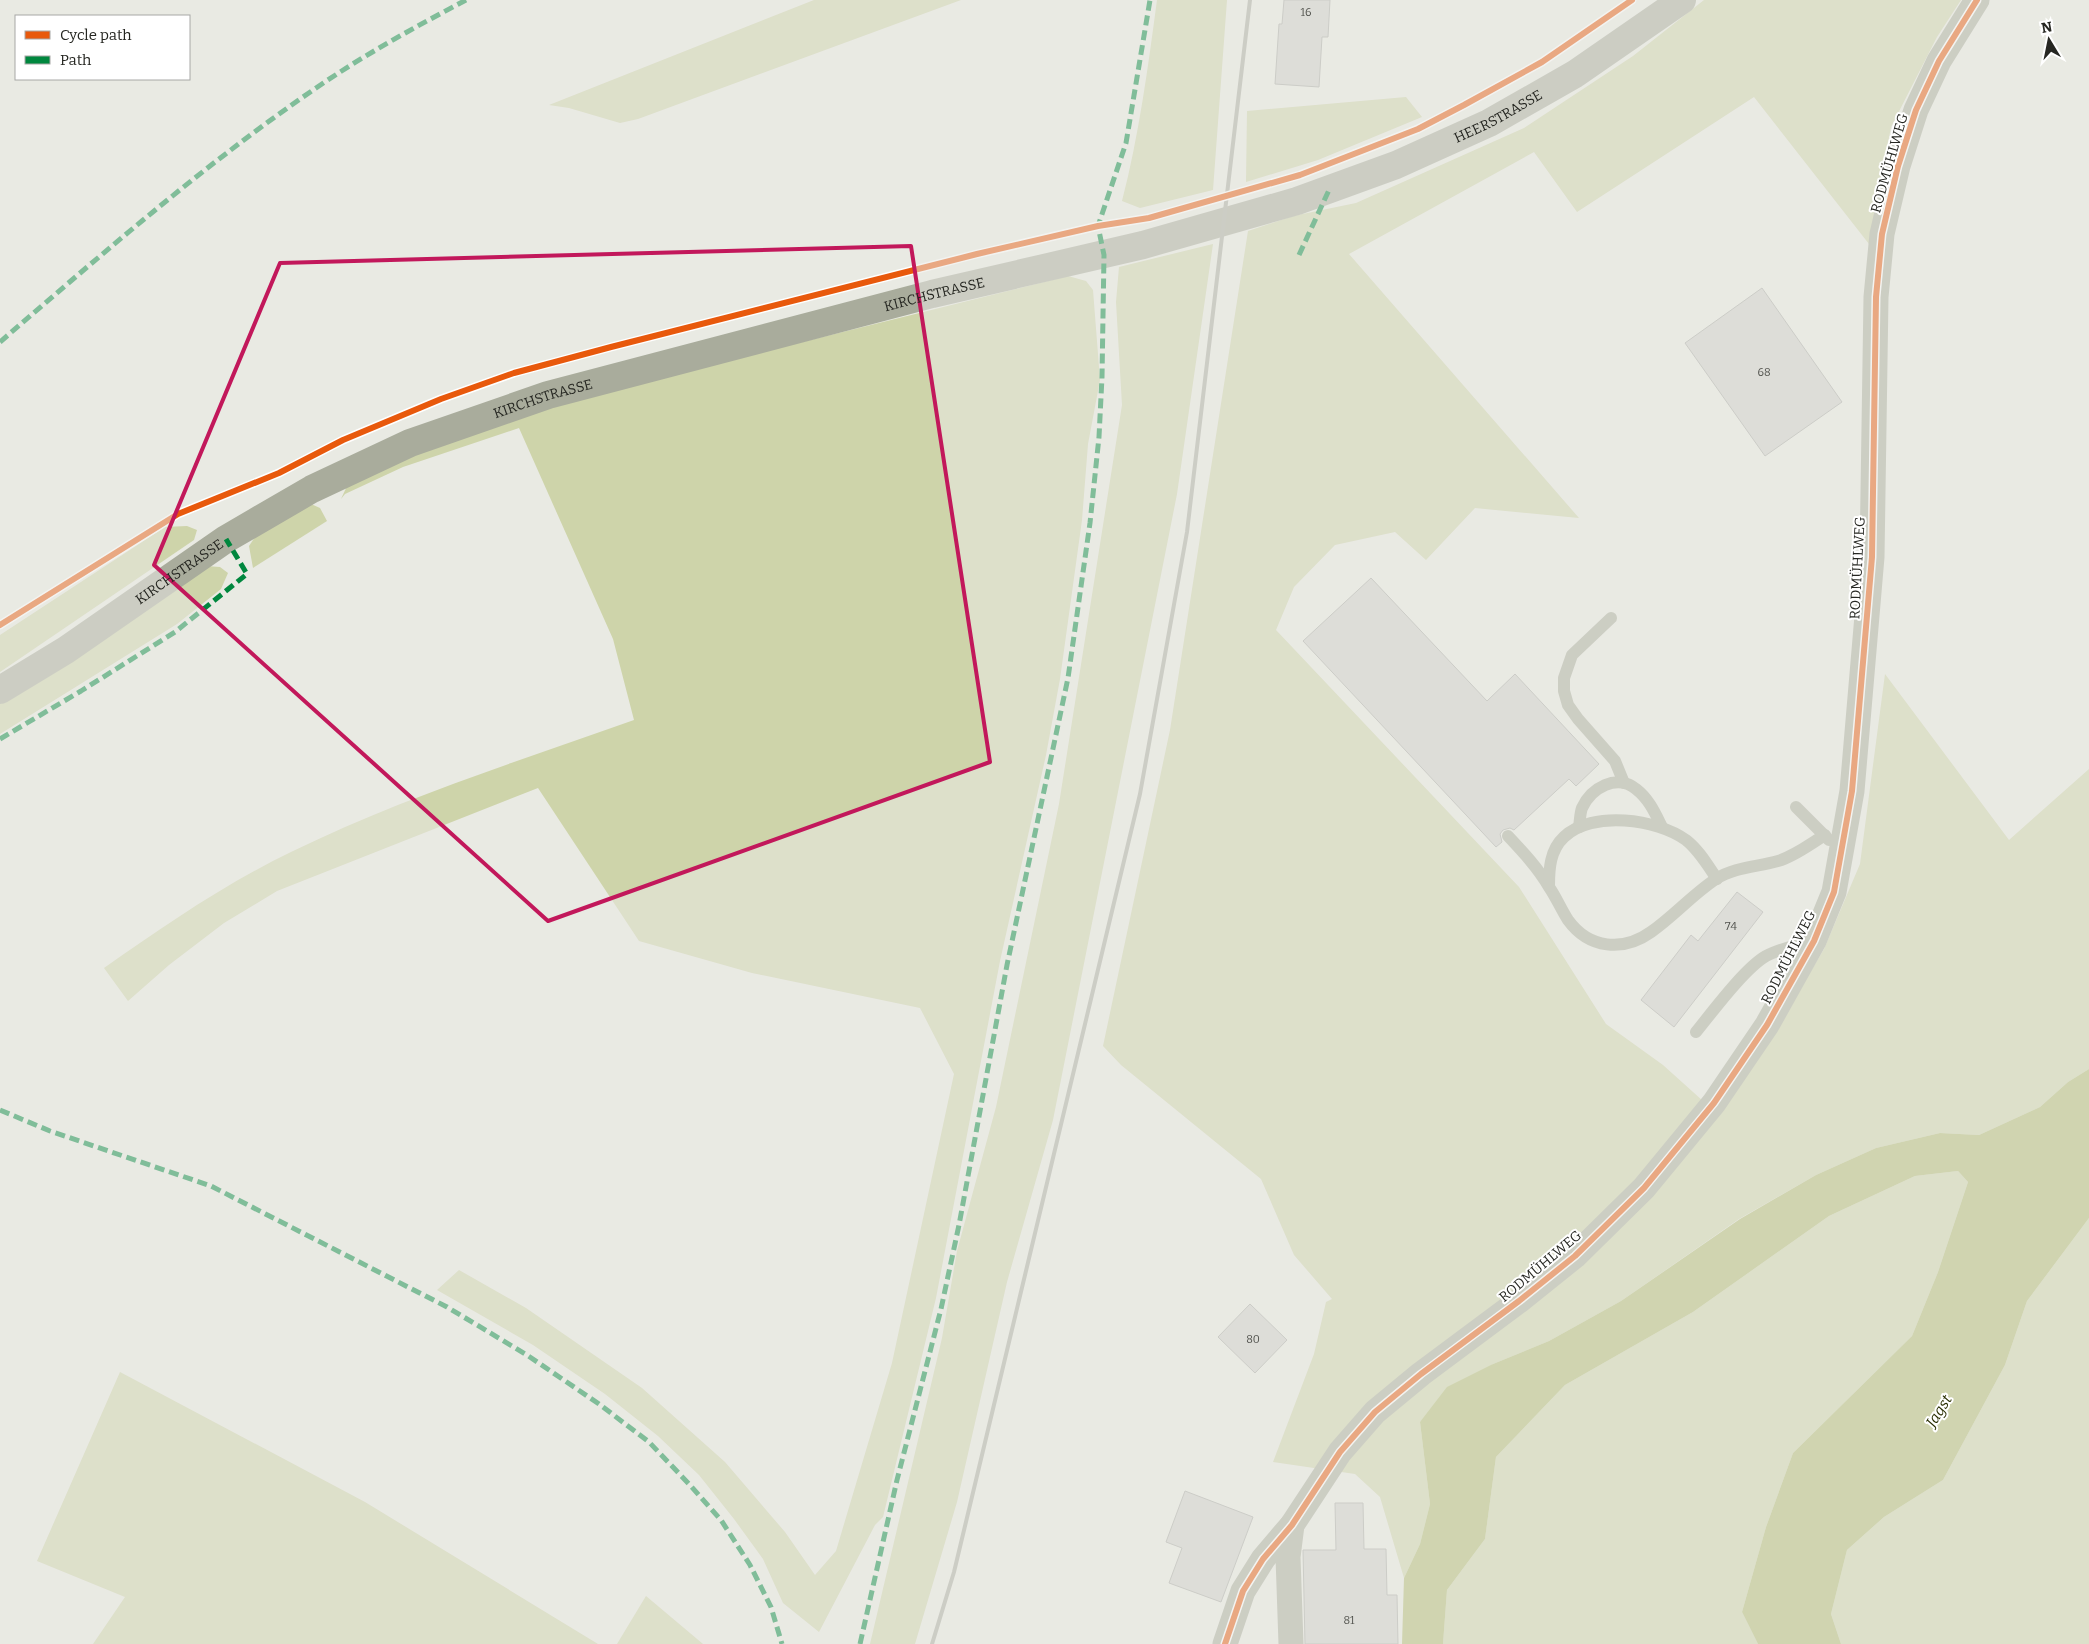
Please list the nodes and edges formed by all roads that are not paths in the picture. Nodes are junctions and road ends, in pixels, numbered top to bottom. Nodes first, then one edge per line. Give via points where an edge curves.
1 (1682, 0) edge
2 (1977, 0) edge
3 (1143, 245) joint
4 (1611, 618) dead end
5 (0, 690) edge
6 (1624, 783) junction
7 (1796, 807) dead end
8 (1580, 827) junction
9 (1662, 827) junction
10 (1824, 835) junction
11 (1508, 836) dead end
12 (1841, 853) junction
13 (1717, 879) junction
14 (1549, 886) junction
15 (1814, 941) junction
16 (1696, 1032) dead end
17 (1292, 1525) junction
18 (1225, 1644) edge
19 (1291, 1644) edge

1 - 3 street, HEERSTRASSE via 1575,74 1489,123 1396,165 1297,201
2 - 12 street, RODMÜHLWEG via 1939,61 1916,110 1898,166 1882,234 1876,297 1872,557 1852,792
3 - 5 street, KIRCHSTRASSE via 932,294 548,395 410,443 312,489 226,539 66,650
4 - 6 lane via 1572,654 1564,678 1564,691 1568,705 1578,719 1615,761
6 - 8 lane via 1600,786 1591,794 1581,809
6 - 9 lane via 1635,788 1653,807
7 - 10 lane
8 - 9 lane via 1602,821 1632,820
8 - 14 lane via 1564,837 1554,850 1549,867
9 - 13 lane via 1686,840
10 - 12 lane
10 - 13 lane via 1780,860 1738,870
11 - 14 lane
12 - 15 street, RODMÜHLWEG via 1834,892
13 - 14 lane via 1651,933 1621,946 1606,946 1579,933
15 - 16 lane via 1782,949 1752,966
15 - 17 street, RODMÜHLWEG via 1767,1025 1714,1103 1644,1188 1575,1256 1375,1412 1340,1452
17 - 18 street, RODMÜHLWEG via 1264,1558 1243,1591
17 - 19 street, RODMÜHLWEG via 1288,1557

